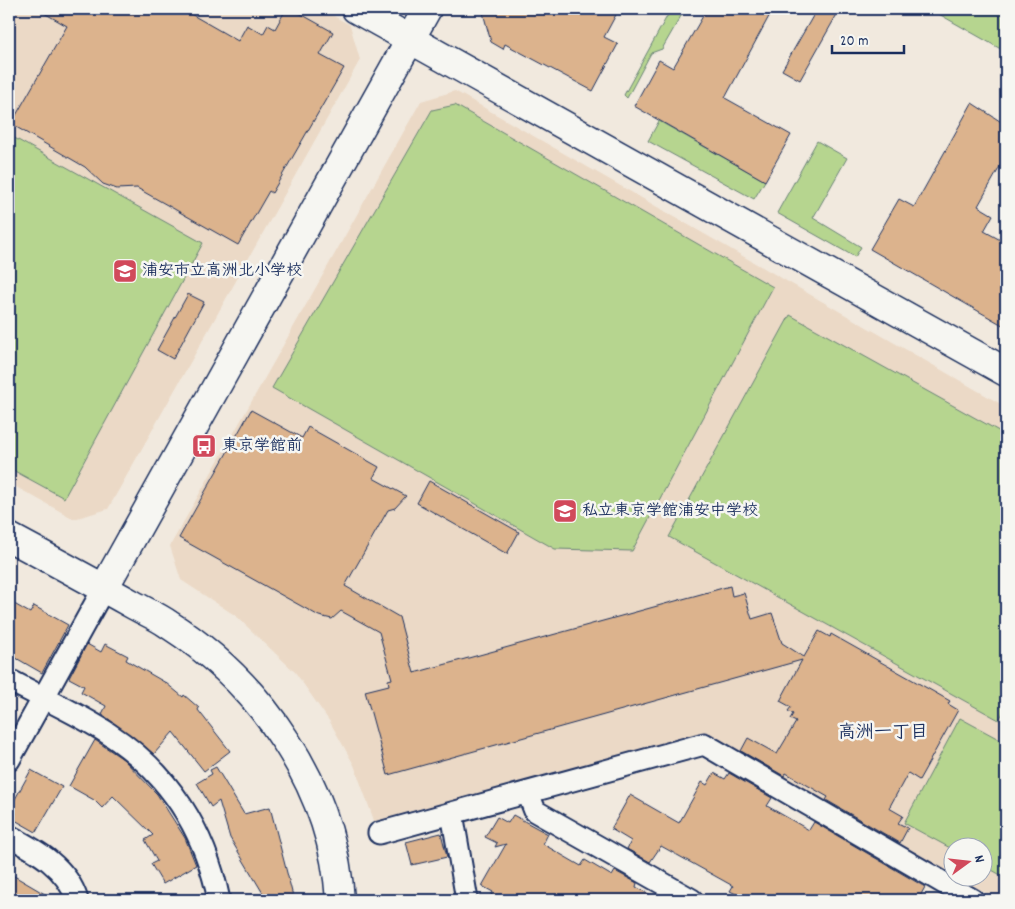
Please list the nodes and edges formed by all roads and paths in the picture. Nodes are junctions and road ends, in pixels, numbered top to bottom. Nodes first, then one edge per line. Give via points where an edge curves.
1 (356, 9) edge
2 (427, 9) edge
3 (410, 39) junction
4 (1006, 372) edge
5 (9, 537) edge
6 (104, 588) junction
7 (9, 680) edge
8 (42, 698) junction
9 (9, 760) edge
10 (528, 793) junction
11 (452, 813) junction
12 (379, 833) dead end
13 (9, 836) edge
14 (945, 893) edge
15 (77, 900) edge
16 (219, 900) edge
17 (340, 900) edge
18 (467, 900) edge
19 (692, 900) edge
20 (973, 900) edge

1 - 3 street
2 - 3 street
3 - 4 street
3 - 6 street
5 - 6 street
6 - 8 street
6 - 17 street via 168,624 210,655 261,706 283,737 313,792 326,824
7 - 8 street
8 - 9 street
8 - 16 street via 109,733 154,770 182,804 201,840
10 - 11 street
10 - 14 street via 704,744
10 - 19 street via 535,812
11 - 12 street
11 - 18 street
13 - 15 street via 56,865
14 - 20 street

